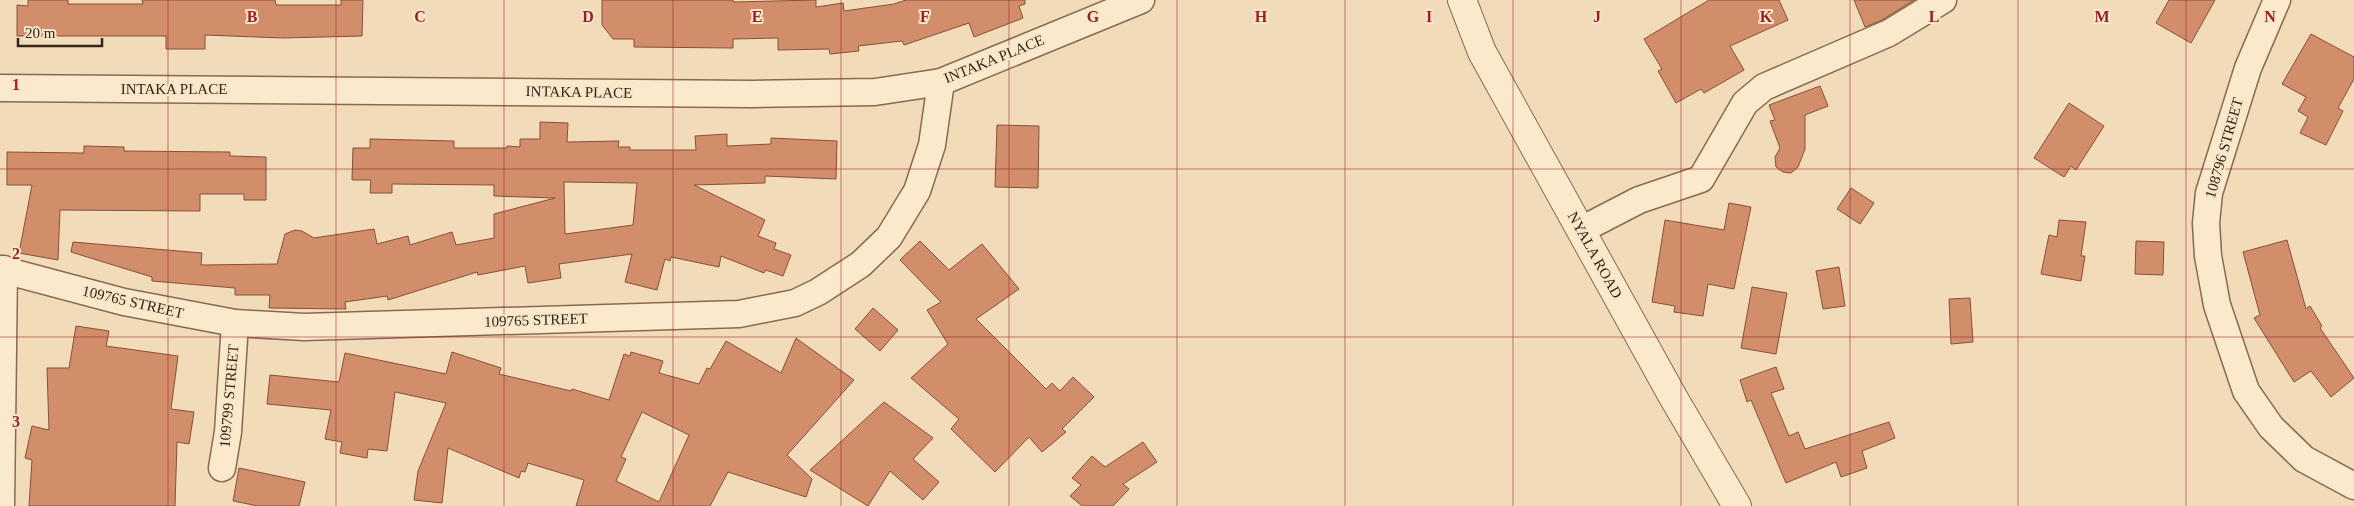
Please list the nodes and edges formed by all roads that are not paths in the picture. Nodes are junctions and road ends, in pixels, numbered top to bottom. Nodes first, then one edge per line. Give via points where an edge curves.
1 (1139, 0) edge
2 (1462, 0) edge
3 (1943, 0) edge
4 (2277, 0) edge
5 (941, 82) junction
6 (0, 88) edge
7 (1581, 230) junction
8 (2, 269) edge
9 (236, 323) junction
10 (222, 468) dead end
11 (2354, 486) edge
12 (1, 506) edge
13 (1737, 506) edge

1 - 5 street, INTAKA PLACE
2 - 7 street, NYALA ROAD via 1482,52
3 - 7 street via 1889,33 1764,87 1745,103 1701,179 1639,200
4 - 11 street, 108796 STREET via 2248,68 2209,193 2206,223 2208,256 2217,305 2246,392 2271,427 2304,459
5 - 6 street, INTAKA PLACE via 875,92 753,94
5 - 9 street, 109765 STREET via 932,145 917,191 889,236 861,264 795,303 738,314 304,327
7 - 13 street, NYALA ROAD
8 - 9 street, 109765 STREET via 124,302
8 - 12 street
9 - 10 street, 109799 STREET via 228,432

